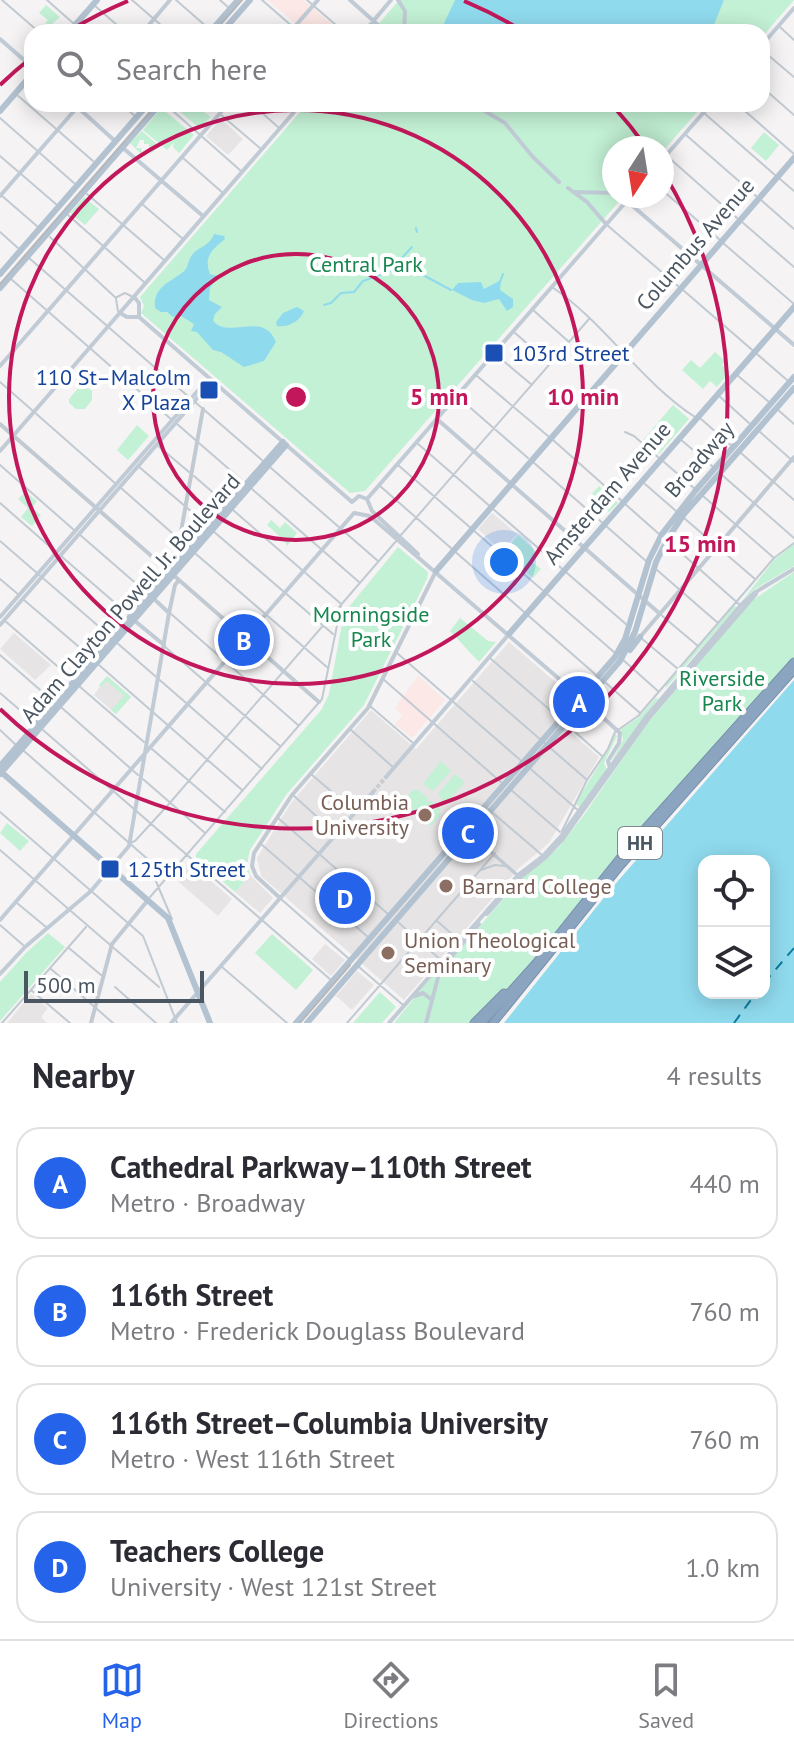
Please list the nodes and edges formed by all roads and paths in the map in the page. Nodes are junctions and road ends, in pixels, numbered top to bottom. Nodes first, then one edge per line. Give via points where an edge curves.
1 (2, 0) edge
2 (47, 0) edge
3 (132, 0) edge
4 (173, 0) edge
5 (220, 0) edge
6 (238, 0) edge
7 (250, 0) edge
8 (262, 0) edge
9 (307, 0) edge
10 (318, 0) edge
11 (350, 0) edge
12 (391, 0) edge
13 (398, 0) edge
14 (95, 2) edge
15 (313, 6) junction
16 (794, 8) edge
17 (230, 9) junction
18 (154, 19) junction
19 (374, 21) junction
20 (30, 24) edge
21 (74, 24) edge
22 (79, 24) edge
23 (117, 24) edge
24 (150, 24) edge
25 (160, 24) edge
26 (202, 24) edge
27 (217, 24) edge
28 (229, 24) edge
29 (286, 24) edge
30 (297, 24) edge
31 (334, 24) edge
32 (371, 24) edge
33 (377, 24) edge
34 (404, 24) edge
35 (778, 26) junction
36 (770, 36) edge
37 (0, 39) edge
38 (794, 40) edge
39 (770, 54) edge
40 (24, 60) edge
41 (794, 77) edge
42 (24, 83) edge
43 (15, 93) junction
44 (770, 94) edge
45 (24, 101) edge
46 (0, 111) edge
47 (37, 112) edge
48 (71, 112) edge
49 (85, 112) edge
50 (130, 112) edge
51 (144, 112) edge
52 (152, 112) edge
53 (173, 112) edge
54 (261, 112) edge
55 (293, 112) edge
56 (487, 112) edge
57 (746, 112) edge
58 (703, 113) joint
59 (219, 114) joint
60 (794, 115) edge
61 (0, 118) edge
62 (140, 120) junction
63 (280, 128) junction
64 (57, 130) junction
65 (685, 134) junction
66 (201, 135) junction
67 (120, 143) junction
68 (674, 147) edge
69 (261, 150) junction
70 (38, 152) junction
71 (0, 156) edge
72 (794, 156) edge
73 (182, 157) junction
74 (97, 164) junction
75 (674, 166) edge
76 (242, 172) junction
77 (20, 173) junction
78 (778, 177) junction
79 (162, 180) junction
80 (559, 182) dead end
81 (81, 188) junction
82 (794, 191) edge
83 (224, 193) junction
84 (602, 193) edge
85 (0, 195) edge
86 (759, 199) junction
87 (674, 200) edge
88 (141, 203) junction
89 (620, 208) edge
90 (640, 208) edge
91 (62, 210) junction
92 (203, 216) junction
93 (740, 220) junction
94 (606, 224) junction
95 (123, 225) junction
96 (794, 229) edge
97 (43, 231) junction
98 (0, 232) edge
99 (183, 240) junction
100 (722, 242) junction
101 (104, 246) junction
102 (21, 250) junction
103 (27, 256) junction
104 (165, 261) junction
105 (701, 265) junction
106 (794, 267) edge
107 (85, 268) junction
108 (1, 272) edge
109 (9, 278) junction
110 (145, 283) junction
111 (552, 287) junction
112 (0, 288) edge
113 (681, 288) junction
114 (66, 290) junction
115 (134, 297) junction
116 (116, 298) junction
117 (794, 306) edge
118 (532, 310) junction
119 (47, 312) junction
120 (120, 313) junction
121 (139, 317) junction
122 (589, 319) junction
123 (109, 326) junction
124 (775, 329) junction
125 (513, 331) junction
126 (569, 342) junction
127 (794, 345) edge
128 (89, 348) junction
129 (755, 352) junction
130 (494, 353) junction
131 (623, 354) junction
132 (551, 364) junction
133 (0, 366) edge
134 (475, 374) junction
135 (736, 374) junction
136 (211, 379) junction
137 (0, 382) edge
138 (793, 383) edge
139 (532, 385) junction
140 (717, 395) junction
141 (457, 396) junction
142 (192, 400) junction
143 (513, 406) junction
144 (774, 406) junction
145 (203, 409) junction
146 (34, 412) junction
147 (697, 417) junction
148 (437, 419) junction
149 (174, 421) junction
150 (0, 424) edge
151 (794, 424) edge
152 (494, 428) junction
153 (755, 428) junction
154 (625, 432) dead end
155 (13, 436) junction
156 (550, 438) junction
157 (679, 438) junction
158 (198, 442) junction
159 (416, 442) junction
160 (155, 443) junction
161 (284, 443) junction
162 (736, 449) junction
163 (0, 451) edge
164 (474, 452) junction
165 (661, 459) junction
166 (531, 460) junction
167 (793, 460) edge
168 (136, 464) junction
169 (266, 464) junction
170 (397, 464) junction
171 (0, 465) edge
172 (717, 470) junction
173 (192, 474) junction
174 (454, 475) junction
175 (642, 482) junction
176 (773, 482) junction
177 (510, 483) junction
178 (248, 485) junction
179 (118, 486) junction
180 (379, 486) junction
181 (698, 492) junction
182 (435, 497) junction
183 (367, 499) junction
184 (794, 500) edge
185 (352, 502) junction
186 (0, 503) edge
187 (623, 503) junction
188 (754, 503) junction
189 (186, 507) junction
190 (229, 507) junction
191 (490, 507) junction
192 (370, 508) junction
193 (97, 510) junction
194 (354, 513) junction
195 (680, 514) junction
196 (365, 515) junction
197 (416, 518) junction
198 (605, 525) junction
199 (735, 525) junction
200 (210, 528) junction
201 (472, 528) junction
202 (341, 529) junction
203 (77, 532) junction
204 (399, 538) junction
205 (664, 538) junction
206 (794, 538) edge
207 (180, 540) junction
208 (0, 541) edge
209 (794, 543) edge
210 (717, 546) junction
211 (584, 547) junction
212 (192, 550) junction
213 (322, 550) junction
214 (453, 550) junction
215 (58, 554) junction
216 (774, 558) junction
217 (179, 560) junction
218 (378, 562) junction
219 (651, 565) junction
220 (698, 568) junction
221 (794, 569) edge
222 (436, 571) junction
223 (564, 571) junction
224 (303, 572) junction
225 (174, 575) junction
226 (40, 576) junction
227 (0, 579) edge
228 (756, 580) junction
229 (360, 583) junction
230 (679, 589) junction
231 (545, 592) junction
232 (285, 593) junction
233 (21, 597) junction
234 (151, 597) junction
235 (641, 597) junction
236 (341, 605) junction
237 (741, 605) junction
238 (169, 613) junction
239 (659, 613) junction
240 (526, 614) junction
241 (266, 615) junction
242 (132, 618) junction
243 (1, 620) edge
244 (718, 623) junction
245 (322, 626) junction
246 (634, 632) junction
247 (509, 634) junction
248 (334, 635) junction
249 (246, 638) junction
250 (114, 640) junction
251 (164, 645) junction
252 (698, 646) junction
253 (304, 648) junction
254 (396, 652) junction
255 (0, 655) edge
256 (621, 656) junction
257 (489, 658) junction
258 (95, 661) junction
259 (225, 661) junction
260 (794, 662) edge
261 (328, 668) junction
262 (678, 669) junction
263 (794, 670) edge
264 (284, 671) junction
265 (157, 678) junction
266 (383, 679) junction
267 (471, 679) junction
268 (601, 679) junction
269 (76, 683) junction
270 (206, 683) junction
271 (0, 693) edge
272 (263, 694) junction
273 (663, 695) junction
274 (583, 700) junction
275 (452, 701) junction
276 (319, 702) junction
277 (57, 704) junction
278 (188, 704) junction
279 (369, 705) junction
280 (152, 711) junction
281 (640, 713) junction
282 (245, 716) junction
283 (563, 722) junction
284 (433, 723) junction
285 (38, 726) junction
286 (169, 726) junction
287 (299, 726) junction
288 (350, 729) junction
289 (617, 729) junction
290 (0, 730) edge
291 (226, 737) junction
292 (545, 743) junction
293 (414, 744) junction
294 (148, 746) junction
295 (281, 747) junction
296 (20, 748) junction
297 (145, 753) junction
298 (602, 756) junction
299 (207, 759) junction
300 (526, 765) junction
301 (394, 768) junction
302 (131, 769) junction
303 (262, 769) junction
304 (611, 769) junction
305 (0, 771) edge
306 (311, 774) junction
307 (386, 777) tunnel mouth
308 (141, 778) junction
309 (188, 780) junction
310 (587, 780) junction
311 (507, 787) junction
312 (243, 790) junction
313 (113, 791) junction
314 (373, 792) tunnel mouth
315 (292, 795) junction
316 (170, 802) junction
317 (574, 807) junction
318 (488, 808) junction
319 (136, 811) junction
320 (0, 812) edge
321 (94, 812) junction
322 (225, 812) junction
323 (355, 812) junction
324 (581, 813) junction
325 (277, 817) junction
326 (151, 824) junction
327 (468, 832) junction
328 (206, 834) junction
329 (336, 834) junction
330 (564, 835) junction
331 (74, 836) junction
332 (130, 843) junction
333 (260, 843) junction
334 (0, 850) edge
335 (319, 854) junction
336 (494, 854) junction
337 (187, 855) junction
338 (145, 857) junction
339 (544, 857) junction
340 (54, 858) junction
341 (507, 867) junction
342 (111, 868) junction
343 (480, 871) junction
344 (299, 876) junction
345 (519, 876) junction
346 (168, 877) junction
347 (35, 880) junction
348 (159, 888) junction
349 (91, 891) junction
350 (280, 898) junction
351 (148, 900) junction
352 (16, 902) junction
353 (68, 909) junction
354 (393, 918) junction
355 (261, 920) junction
356 (436, 921) junction
357 (0, 923) edge
358 (128, 924) junction
359 (87, 926) junction
360 (47, 927) junction
361 (174, 932) junction
362 (373, 941) junction
363 (419, 941) junction
364 (460, 941) junction
365 (111, 946) junction
366 (25, 947) junction
367 (69, 947) junction
368 (546, 952) junction
369 (444, 962) junction
370 (354, 963) junction
371 (221, 966) junction
372 (50, 969) junction
373 (0, 974) edge
374 (104, 977) junction
375 (333, 982) junction
376 (380, 985) junction
377 (162, 986) junction
378 (115, 987) dead end
379 (31, 990) junction
380 (198, 992) junction
381 (410, 998) junction
382 (432, 1002) junction
383 (403, 1006) junction
384 (96, 1008) junction
385 (174, 1021) edge
386 (2, 1023) edge
387 (70, 1023) edge
388 (91, 1023) edge
389 (113, 1023) edge
390 (156, 1023) edge
391 (210, 1023) edge
392 (287, 1023) edge
393 (296, 1023) edge
394 (307, 1023) edge
395 (347, 1023) edge
396 (389, 1023) edge
397 (426, 1023) edge
398 (474, 1023) edge
399 (482, 1023) edge
400 (493, 1023) edge

1 - 20 street
2 - 21 street
3 - 18 street
4 - 18 main road
4 - 26 street
5 - 17 street
6 - 17 main road
7 - 28 main road
8 - 29 street
9 - 15 street
10 - 15 main road
11 - 19 main road
12 - 19 main road
13 - 34 main road
14 - 22 main road
14 - 23 street
15 - 30 main road
15 - 31 street
16 - 35 main road
17 - 27 main road
18 - 24 main road
18 - 25 street
19 - 32 main road
19 - 33 main road
35 - 36 main road
35 - 38 street
37 - 40 main road
39 - 41 street
42 - 43 main road
43 - 45 street
43 - 46 main road
44 - 60 street
47 - 64 street
48 - 64 main road
49 - 67 main road
50 - 62 street
51 - 62 main road
52 - 62 main road
53 - 66 street
54 - 63 street
55 - 63 main road
56 - 80 main road via 502,121
57 - 72 street
58 - 65 main road
58 - 78 street
59 - 66 main road
59 - 69 street
61 - 70 street
62 - 67 main road
63 - 69 main road
64 - 70 main road
64 - 74 street
65 - 68 main road
65 - 86 street
66 - 73 main road
66 - 76 street
67 - 74 main road
67 - 79 main road
67 - 81 main road
69 - 76 main road
70 - 77 main road
70 - 81 street
71 - 77 street
72 - 78 main road, Columbus Avenue
73 - 79 main road
73 - 83 street
74 - 81 main road
75 - 93 street
76 - 83 main road
77 - 85 main road
77 - 91 street
78 - 82 street
78 - 86 main road, Columbus Avenue
79 - 88 main road
79 - 92 main road
81 - 91 main road
81 - 95 street
83 - 92 main road
84 - 94 main road via 568,189
85 - 97 street
86 - 93 main road, Columbus Avenue
86 - 96 street
87 - 100 street
88 - 95 main road
88 - 99 street
89 - 94 main road
90 - 105 main road
91 - 97 main road
91 - 101 street
92 - 99 main road
93 - 100 main road, Columbus Avenue
93 - 106 street
94 - 111 main road
94 - 113 street
95 - 101 main road
95 - 104 street
97 - 102 main road
97 - 103 main road
97 - 107 street
98 - 102 street
99 - 104 main road
100 - 105 main road, Columbus Avenue
100 - 117 street
101 - 107 main road
101 - 110 street
102 - 103 street
102 - 108 main road
103 - 109 main road
103 - 114 street
104 - 110 main road
105 - 113 main road, Columbus Avenue
105 - 124 main road
107 - 114 main road
107 - 116 street
108 - 109 street
109 - 112 main road
109 - 119 street
110 - 115 main road
111 - 118 main road
111 - 122 street
113 - 129 street
113 - 131 main road, Columbus Avenue
114 - 119 main road
114 - 123 street
115 - 116 street via 125,293
115 - 120 main road
115 - 121 main road
116 - 120 street
117 - 124 main road, Amsterdam Avenue
118 - 125 main road
118 - 126 street
119 - 128 street
119 - 133 main road
120 - 121 main road
120 - 123 main road
121 - 136 main road
122 - 126 street
122 - 131 street
123 - 128 main road
123 - 142 street
124 - 127 main road
124 - 129 main road, Amsterdam Avenue
125 - 130 main road
125 - 132 street
126 - 132 street
128 - 146 main road
128 - 149 street
129 - 135 main road, Amsterdam Avenue
129 - 138 street
130 - 134 main road
130 - 139 street
131 - 147 street
131 - 156 main road, Columbus Avenue
132 - 139 street
134 - 141 main road
134 - 143 street
135 - 140 main road, Amsterdam Avenue
135 - 144 street
136 - 142 main road
136 - 161 main road
137 - 146 street
138 - 144 main road, Broadway
139 - 143 street
140 - 147 main road, Amsterdam Avenue
140 - 153 street
141 - 148 main road
141 - 152 street
142 - 145 street
142 - 149 main road
143 - 152 street
143 - 156 street
144 - 151 street
144 - 153 main road, Broadway
145 - 158 street
145 - 169 street
146 - 155 main road
146 - 179 street
147 - 157 main road, Amsterdam Avenue
147 - 162 street
148 - 159 main road
148 - 164 main road
149 - 158 street
149 - 160 main road
150 - 155 street
152 - 164 street
152 - 166 street
153 - 162 main road, Broadway
153 - 167 street
154 - 165 street
155 - 163 main road
155 - 193 street
156 - 166 main road, Columbus Avenue
156 - 187 street
157 - 165 main road, Amsterdam Avenue
157 - 172 street
158 - 173 street
158 - 178 street
159 - 170 main road
159 - 174 street
160 - 168 main road
160 - 173 street
161 - 169 main road, Adam Clayton Powell Jr. Boulevard
161 - 185 main road
162 - 172 main road, Broadway
162 - 176 street
164 - 174 street
164 - 177 main road
165 - 175 main road, Amsterdam Avenue
165 - 181 street
166 - 177 main road, Columbus Avenue
166 - 198 street
167 - 176 street
168 - 179 main road
168 - 189 street
169 - 178 main road, Adam Clayton Powell Jr. Boulevard
169 - 202 street
170 - 180 main road
170 - 182 street
171 - 203 street
172 - 181 main road, Broadway
172 - 188 street
173 - 189 street
173 - 190 street
174 - 182 street
174 - 191 street
175 - 187 main road, Amsterdam Avenue
175 - 195 street
176 - 184 street
176 - 188 street
177 - 191 main road, Columbus Avenue
177 - 211 main road
178 - 190 main road, Adam Clayton Powell Jr. Boulevard
178 - 213 street
179 - 193 main road
179 - 207 street
180 - 183 main road
180 - 197 street
181 - 195 main road, Broadway
181 - 199 street
182 - 197 street
182 - 201 street
183 - 185 main road via 359,496
183 - 192 main road
185 - 194 main road
186 - 215 street
187 - 198 main road, Amsterdam Avenue
187 - 205 street
188 - 199 street
188 - 206 street
189 - 200 street
189 - 207 street
190 - 200 main road, Adam Clayton Powell Jr. Boulevard
190 - 224 street
191 - 201 main road, Columbus Avenue
191 - 223 street
192 - 196 main road
192 - 204 main road
193 - 203 main road
193 - 225 street
194 - 196 main road
194 - 202 main road
195 - 205 main road, Broadway
195 - 210 street
196 - 204 main road
197 - 204 street
197 - 214 street
198 - 211 main road, Amsterdam Avenue
198 - 219 street
199 - 210 street
199 - 216 street
200 - 212 main road, Adam Clayton Powell Jr. Boulevard
200 - 232 street
201 - 214 main road, Columbus Avenue
201 - 231 street
202 - 213 main road
202 - 218 street
203 - 215 main road
203 - 234 street
204 - 218 street
204 - 222 main road
205 - 219 main road, Broadway
205 - 220 street
207 - 212 street
207 - 217 street
208 - 226 street
209 - 216 street
210 - 220 street
210 - 228 street
211 - 223 main road, Amsterdam Avenue
211 - 235 main road
212 - 217 main road, Adam Clayton Powell Jr. Boulevard
212 - 225 main road, Adam Clayton Powell Jr. Boulevard
212 - 241 street
213 - 224 main road
213 - 229 street
214 - 222 main road, Columbus Avenue
214 - 240 street
215 - 226 main road
215 - 242 street
216 - 228 street
217 - 225 main road, Adam Clayton Powell Jr. Boulevard
218 - 229 street
219 - 230 street
219 - 235 main road, Broadway
220 - 230 street
220 - 237 street
221 - 237 main road
222 - 247 main road
222 - 254 street
223 - 231 main road, Amsterdam Avenue
223 - 246 street
224 - 232 main road
224 - 236 street
225 - 234 main road, Adam Clayton Powell Jr. Boulevard
225 - 238 street
225 - 249 street
226 - 233 main road
226 - 250 street
227 - 233 street
228 - 237 street
229 - 236 street
230 - 239 street
230 - 244 street
231 - 240 main road, Amsterdam Avenue
231 - 256 street
232 - 241 main road
232 - 245 street
233 - 243 main road
233 - 258 street
234 - 238 main road
234 - 242 main road, Adam Clayton Powell Jr. Boulevard
235 - 239 main road
235 - 246 main road, Broadway
236 - 245 street
236 - 248 street
237 - 244 street
237 - 273 main road
238 - 251 main road
238 - 259 street
239 - 246 street
239 - 252 street
240 - 247 main road, Amsterdam Avenue
240 - 268 street
241 - 249 main road
241 - 253 street
242 - 250 main road, Adam Clayton Powell Jr. Boulevard
242 - 251 main road
243 - 269 street
244 - 252 street
245 - 248 street
245 - 253 street
246 - 256 main road
246 - 256 main road, Broadway
246 - 262 street
247 - 257 main road, Amsterdam Avenue
247 - 274 main road
248 - 261 street
249 - 259 main road
249 - 264 street
250 - 258 main road, Adam Clayton Powell Jr. Boulevard
250 - 265 street
251 - 265 main road
251 - 270 street
252 - 262 street
253 - 261 street
253 - 264 street
254 - 266 street
254 - 275 street
255 - 277 street
256 - 268 main road, Broadway
256 - 273 street
257 - 267 main road, Amsterdam Avenue
257 - 283 street
258 - 269 main road, Adam Clayton Powell Jr. Boulevard
258 - 280 street
259 - 270 main road
259 - 272 street
260 - 368 highway, HH via 616,863
261 - 276 street
262 - 273 street
263 - 400 highway, HH via 621,865
264 - 272 street
264 - 276 street
265 - 278 street
265 - 280 main road
266 - 279 street
266 - 284 street
267 - 275 main road, Amsterdam Avenue
267 - 292 street
268 - 274 main road, Broadway
268 - 281 street
269 - 277 main road, Adam Clayton Powell Jr. Boulevard
269 - 294 street
270 - 278 main road
270 - 282 street
271 - 285 street
272 - 282 street
272 - 287 street
273 - 281 street
273 - 304 main road
274 - 283 main road, Broadway
274 - 289 main road
275 - 284 main road, Amsterdam Avenue
275 - 300 street
276 - 287 street
277 - 285 main road, Adam Clayton Powell Jr. Boulevard
277 - 302 street
278 - 286 main road
278 - 291 street
279 - 288 street
279 - 293 street
280 - 286 street
280 - 294 main road
281 - 289 street
282 - 291 street
282 - 295 street
283 - 292 main road, Broadway
283 - 298 street
284 - 293 main road, Amsterdam Avenue
284 - 311 street
285 - 296 main road, Adam Clayton Powell Jr. Boulevard
285 - 313 street
286 - 294 main road
286 - 299 street
287 - 295 street
288 - 301 street
288 - 306 street
289 - 298 street
289 - 304 main road via 620,739 608,761
290 - 296 street
291 - 299 street
291 - 303 street
292 - 300 main road, Broadway
292 - 310 street
293 - 301 main road, Amsterdam Avenue
294 - 297 main road
294 - 309 street
295 - 303 street
296 - 305 main road, Adam Clayton Powell Jr. Boulevard
296 - 321 street
297 - 302 main road
297 - 308 main road
298 - 310 street
299 - 309 street
299 - 312 street
300 - 311 main road, Broadway
300 - 317 street
301 - 307 main road, Amsterdam Avenue
302 - 308 street
302 - 313 main road
303 - 312 street
304 - 324 main road
305 - 331 main road
306 - 315 street
306 - 323 street
308 - 316 street
308 - 319 main road
309 - 316 street
309 - 322 street
310 - 317 street
311 - 318 main road, Broadway
311 - 330 street
312 - 322 street
313 - 319 street
313 - 321 main road
314 - 323 main road
315 - 325 street
315 - 329 street
316 - 326 street
316 - 328 street
317 - 324 street
317 - 330 street
318 - 327 main road, Broadway
318 - 339 street
319 - 326 street
319 - 332 main road
320 - 340 street
321 - 331 main road
321 - 332 street
322 - 328 street
323 - 329 main road
324 - 330 main road
325 - 333 street
325 - 335 street
326 - 332 street
326 - 337 street
327 - 336 street
327 - 354 main road, Broadway
328 - 337 street
329 - 335 main road
330 - 339 main road
331 - 340 main road
331 - 342 main road
332 - 338 street
332 - 342 main road
333 - 344 street
333 - 350 street via 254,871
334 - 347 street
335 - 344 main road
335 - 354 street
336 - 341 street
336 - 343 street
336 - 345 street
337 - 346 street
337 - 355 street
338 - 346 street
338 - 348 street
339 - 345 main road
340 - 347 main road
340 - 349 street
341 - 343 street
341 - 345 street
342 - 349 main road
342 - 351 main road
343 - 356 street
344 - 350 main road
344 - 362 street
345 - 364 main road
345 - 369 main road
346 - 348 street
347 - 352 main road
347 - 353 street
348 - 351 street
348 - 361 street
349 - 353 main road
349 - 358 street
350 - 355 main road
350 - 370 street
351 - 358 street
351 - 361 main road via 167,917
352 - 357 main road
352 - 360 street
353 - 359 street
353 - 360 main road
354 - 362 main road, Broadway
354 - 363 street
355 - 371 main road
355 - 375 street
356 - 363 street
356 - 364 street
357 - 366 street
358 - 365 street
358 - 377 street via 143,937
359 - 365 street
359 - 367 street
360 - 366 main road
361 - 380 main road
362 - 370 main road, Broadway
363 - 369 street
363 - 376 street
364 - 369 main road
365 - 374 street
365 - 377 street
366 - 373 main road
367 - 372 street
367 - 374 street
368 - 398 highway
368 - 399 highway, HH
369 - 381 main road
369 - 382 main road
370 - 375 main road, Broadway
370 - 376 street
370 - 394 main road, Broadway
371 - 380 main road
371 - 392 street
372 - 379 street
372 - 384 street
374 - 384 street
375 - 393 main road, Broadway
376 - 383 street
376 - 395 street
377 - 385 street
378 - 390 street
379 - 386 street
379 - 387 street
380 - 385 main road
380 - 391 main road
381 - 382 main road via 424,993
381 - 383 main road
382 - 397 main road
383 - 396 main road
384 - 388 street
384 - 389 street

